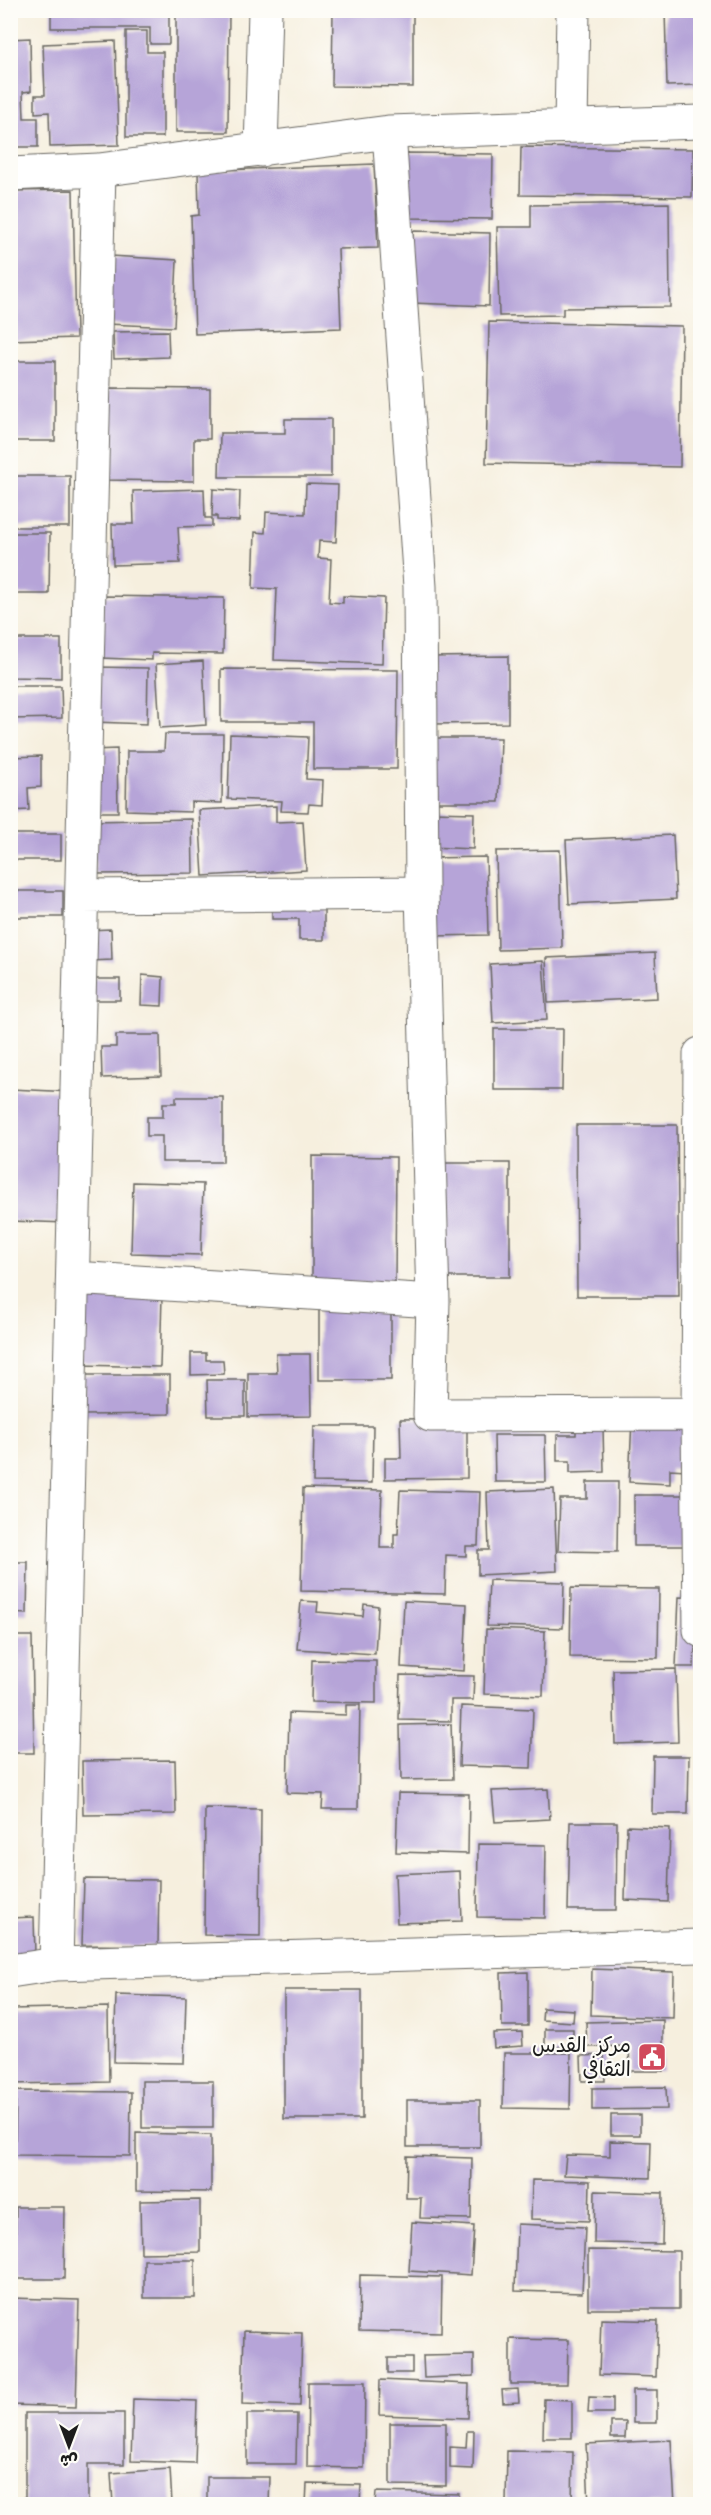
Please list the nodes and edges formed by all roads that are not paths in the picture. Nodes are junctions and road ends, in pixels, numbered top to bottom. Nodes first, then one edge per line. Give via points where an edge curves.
1 (264, 10) edge
2 (573, 10) edge
3 (700, 122) edge
4 (571, 126) junction
5 (389, 132) junction
6 (261, 150) junction
7 (99, 170) junction
8 (10, 174) edge
9 (422, 893) junction
10 (83, 896) junction
11 (700, 1054) edge
12 (74, 1278) junction
13 (433, 1301) junction
14 (699, 1414) edge
15 (700, 1630) edge
16 (700, 1946) edge
17 (56, 1964) junction
18 (10, 1971) edge

1 - 6 street
2 - 4 street
3 - 4 street
4 - 5 street
5 - 6 street
5 - 9 street via 420,587
6 - 7 street
7 - 8 street
7 - 10 street
9 - 10 street
9 - 13 street
10 - 12 street
11 - 14 street
12 - 13 street
12 - 17 street
13 - 14 street via 430,1415
14 - 15 street
16 - 17 street
17 - 18 street

